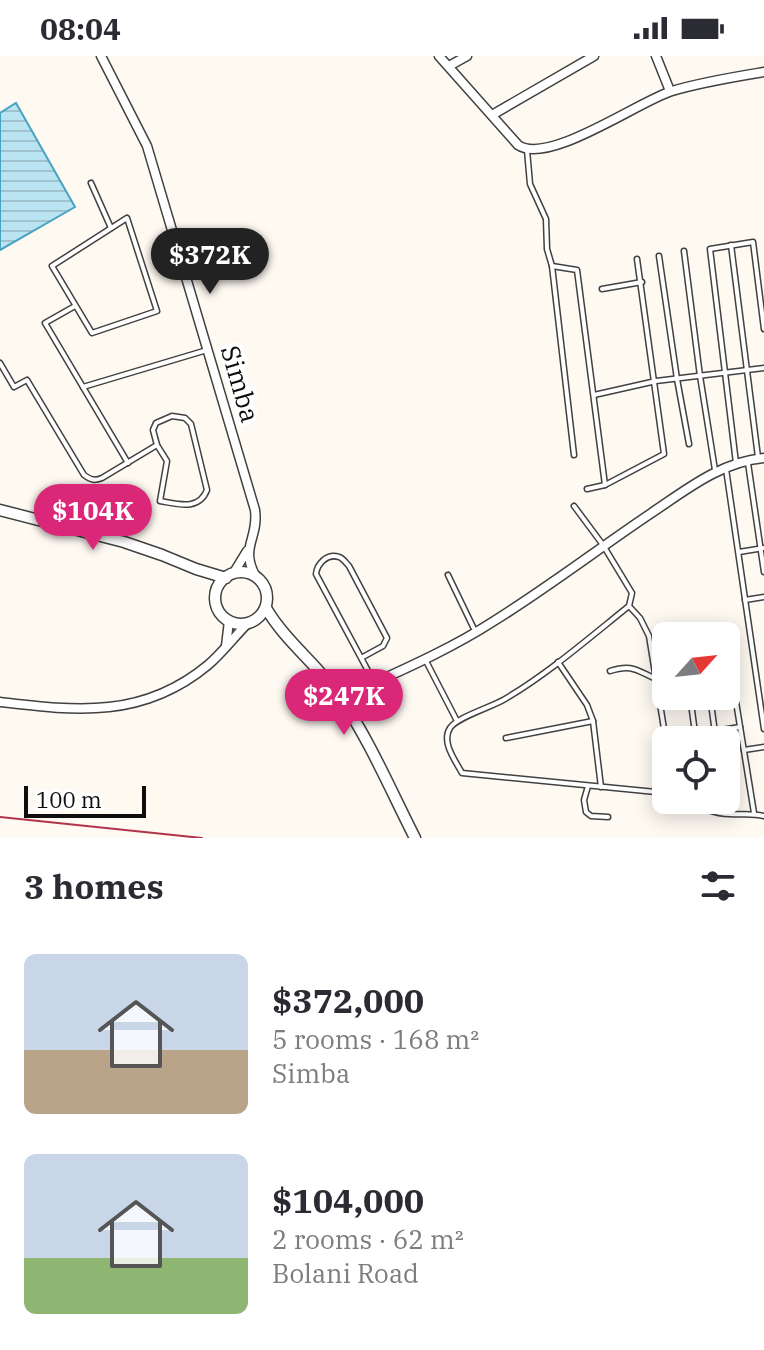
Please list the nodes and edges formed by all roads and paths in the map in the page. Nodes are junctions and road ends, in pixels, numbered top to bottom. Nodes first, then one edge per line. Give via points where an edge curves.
1 (101, 56) edge
2 (439, 56) edge
3 (467, 56) edge
4 (594, 56) edge
5 (656, 56) edge
6 (449, 66) junction
7 (764, 72) edge
8 (670, 91) junction
9 (492, 115) junction
10 (527, 150) junction
11 (91, 183) dead end
12 (111, 228) junction
13 (731, 245) junction
14 (684, 251) dead end
15 (659, 256) dead end
16 (637, 259) dead end
17 (552, 266) junction
18 (642, 282) junction
19 (602, 289) dead end
20 (76, 306) junction
21 (764, 329) edge
22 (209, 350) junction
23 (0, 363) edge
24 (764, 368) edge
25 (747, 370) junction
26 (726, 373) junction
27 (700, 376) junction
28 (677, 379) junction
29 (656, 381) junction
30 (83, 387) junction
31 (594, 395) junction
32 (689, 444) dead end
33 (157, 445) junction
34 (574, 455) dead end
35 (761, 459) edge
36 (748, 461) junction
37 (128, 463) junction
38 (736, 463) junction
39 (725, 467) junction
40 (715, 471) junction
41 (605, 485) junction
42 (587, 489) dead end
43 (574, 506) dead end
44 (0, 510) edge
45 (603, 545) junction
46 (249, 547) junction
47 (762, 548) edge
48 (739, 552) junction
49 (196, 569) junction
50 (764, 572) edge
51 (448, 575) dead end
52 (229, 576) junction
53 (256, 577) junction
54 (217, 590) junction
55 (764, 597) edge
56 (745, 600) junction
57 (629, 606) junction
58 (266, 608) junction
59 (229, 621) junction
60 (251, 622) junction
61 (280, 629) junction
62 (476, 632) junction
63 (226, 647) junction
64 (652, 654) edge
65 (361, 658) junction
66 (425, 659) junction
67 (558, 662) junction
68 (610, 671) dead end
69 (652, 677) edge
70 (374, 683) junction
71 (341, 698) junction
72 (0, 702) edge
73 (457, 721) junction
74 (593, 721) junction
75 (740, 727) edge
76 (764, 729) edge
77 (506, 738) dead end
78 (764, 747) edge
79 (744, 750) junction
80 (588, 786) junction
81 (601, 787) junction
82 (652, 792) edge
83 (754, 813) junction
84 (723, 814) edge
85 (727, 815) joint
86 (764, 816) edge
87 (608, 817) dead end
88 (415, 838) edge

1 - 22 street, Simba via 147,146
2 - 6 street
3 - 6 street
4 - 9 street
5 - 8 street
6 - 9 street
7 - 8 street
8 - 10 street via 546,149
9 - 10 street
10 - 17 lane via 530,184 546,219
11 - 12 lane
12 - 20 lane via 52,266
12 - 20 lane via 127,218 157,311 92,333
13 - 21 lane via 753,242
13 - 25 lane
13 - 26 lane via 710,249
14 - 27 lane
15 - 28 lane
16 - 18 lane
17 - 31 lane via 577,270
17 - 34 lane
18 - 19 lane
18 - 29 lane
20 - 30 lane via 45,323
22 - 30 lane
22 - 46 street, Simba via 253,502 256,524
23 - 37 lane via 14,387 27,380 84,475 96,480
24 - 25 lane
25 - 26 lane
25 - 35 lane
26 - 27 lane
26 - 38 lane
27 - 28 lane
27 - 40 lane
28 - 29 lane
28 - 32 lane
29 - 31 lane
29 - 41 lane via 664,454
30 - 37 lane
31 - 41 lane
33 - 33 lane via 156,423 179,416 191,424 205,497 190,505 160,501 167,461
33 - 37 lane
35 - 36 street
36 - 38 street
36 - 47 lane
38 - 39 street
39 - 40 street
39 - 48 lane
40 - 45 street
41 - 42 lane
43 - 45 lane
44 - 49 street via 124,542
45 - 57 lane via 632,593
45 - 62 street
46 - 52 street
46 - 53 street
47 - 48 lane
47 - 50 lane
48 - 56 lane
49 - 52 street
49 - 54 street
51 - 62 lane
52 - 53 street
52 - 54 street
53 - 58 street via 266,592
54 - 59 street via 218,609
55 - 56 lane
56 - 76 lane
57 - 64 lane via 649,636
57 - 67 lane
58 - 60 street
58 - 61 street
59 - 60 street
59 - 63 street
60 - 61 street
60 - 63 street
61 - 71 street
62 - 66 street
63 - 72 street via 190,678 139,702 81,710
65 - 65 lane via 387,638 349,566 336,556 328,558 316,574
65 - 70 lane
66 - 70 street
66 - 73 lane
67 - 73 lane via 502,701
67 - 74 lane
68 - 69 lane via 624,666
70 - 71 street
71 - 88 street
73 - 80 lane via 447,738 462,773
74 - 77 lane
74 - 81 lane
75 - 79 lane
78 - 79 lane
79 - 83 lane
80 - 81 lane
80 - 87 lane via 586,812
81 - 82 lane
83 - 85 lane
83 - 86 lane
84 - 85 lane

